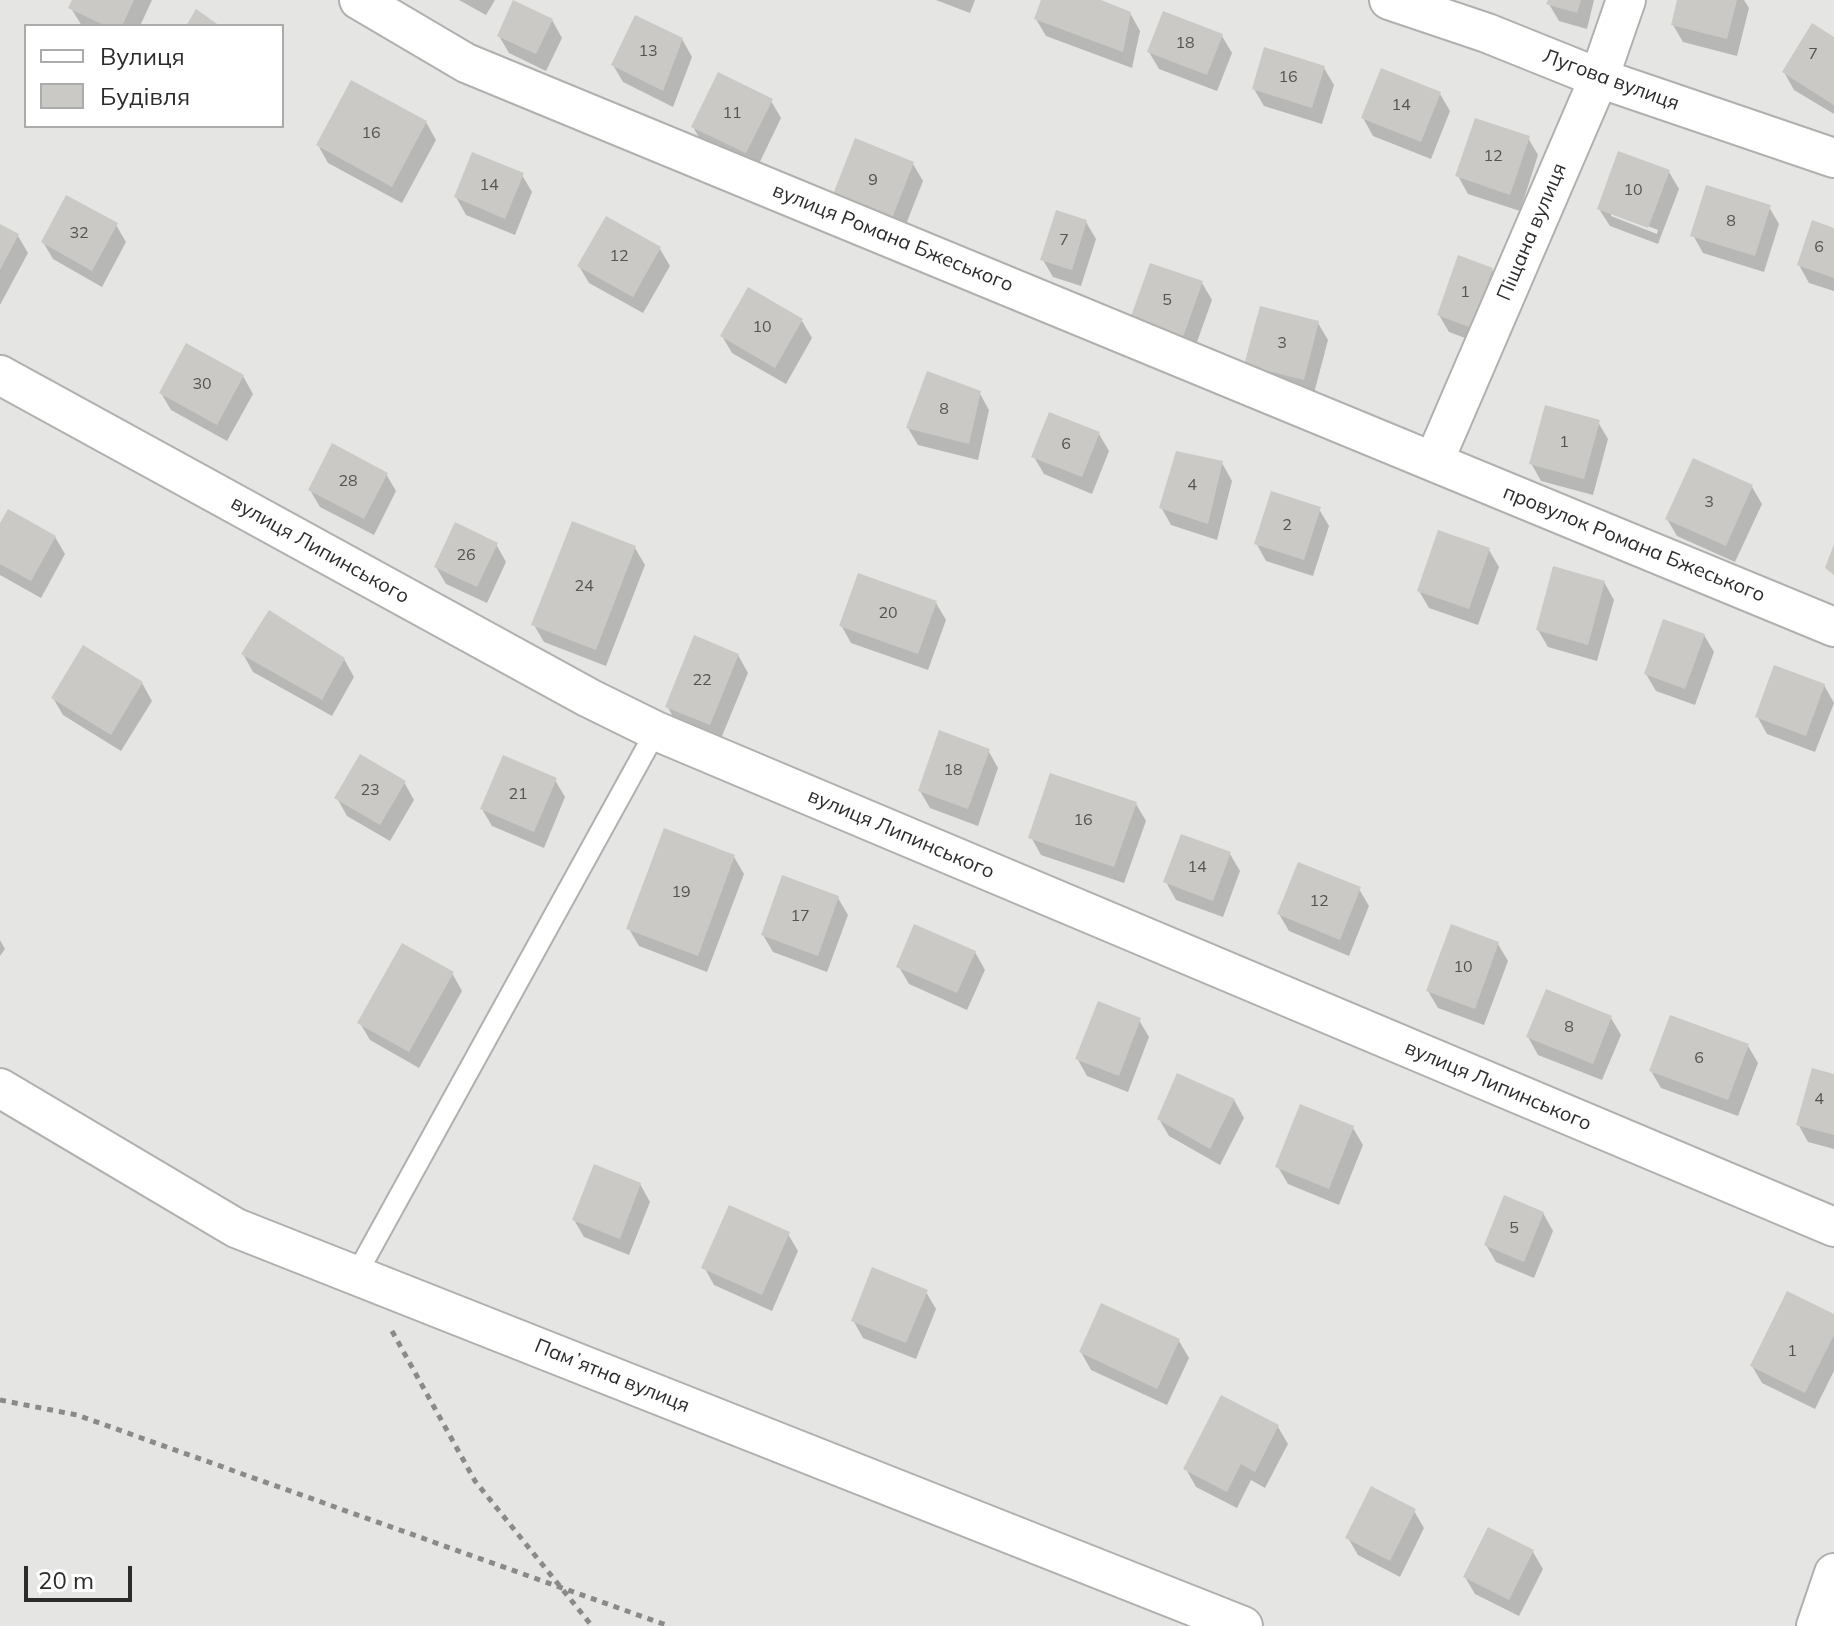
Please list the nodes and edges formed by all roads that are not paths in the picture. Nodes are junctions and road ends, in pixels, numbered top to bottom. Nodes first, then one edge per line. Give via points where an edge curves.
1 (359, 0) edge
2 (1389, 0) edge
3 (1626, 0) edge
4 (1599, 78) junction
5 (1834, 158) edge
6 (0, 375) edge
7 (1434, 461) junction
8 (1834, 627) edge
9 (656, 731) junction
10 (0, 1088) edge
11 (1834, 1227) edge
12 (360, 1277) junction
13 (1834, 1573) edge
14 (1243, 1626) edge
15 (1816, 1626) edge

1 - 7 street, вулиця Романа Бжеського via 466,63
2 - 4 street, Лугова вулиця
3 - 4 street, Піщана вулиця
4 - 5 street, Лугова вулиця
4 - 7 street, Піщана вулиця
6 - 9 street, вулиця Липинського
7 - 8 street, провулок Романа Бжеського
9 - 11 street, вулиця Липинського
9 - 12 lane
10 - 12 street, Памʼятна вулиця via 236,1228
12 - 14 street, Памʼятна вулиця
13 - 15 street

